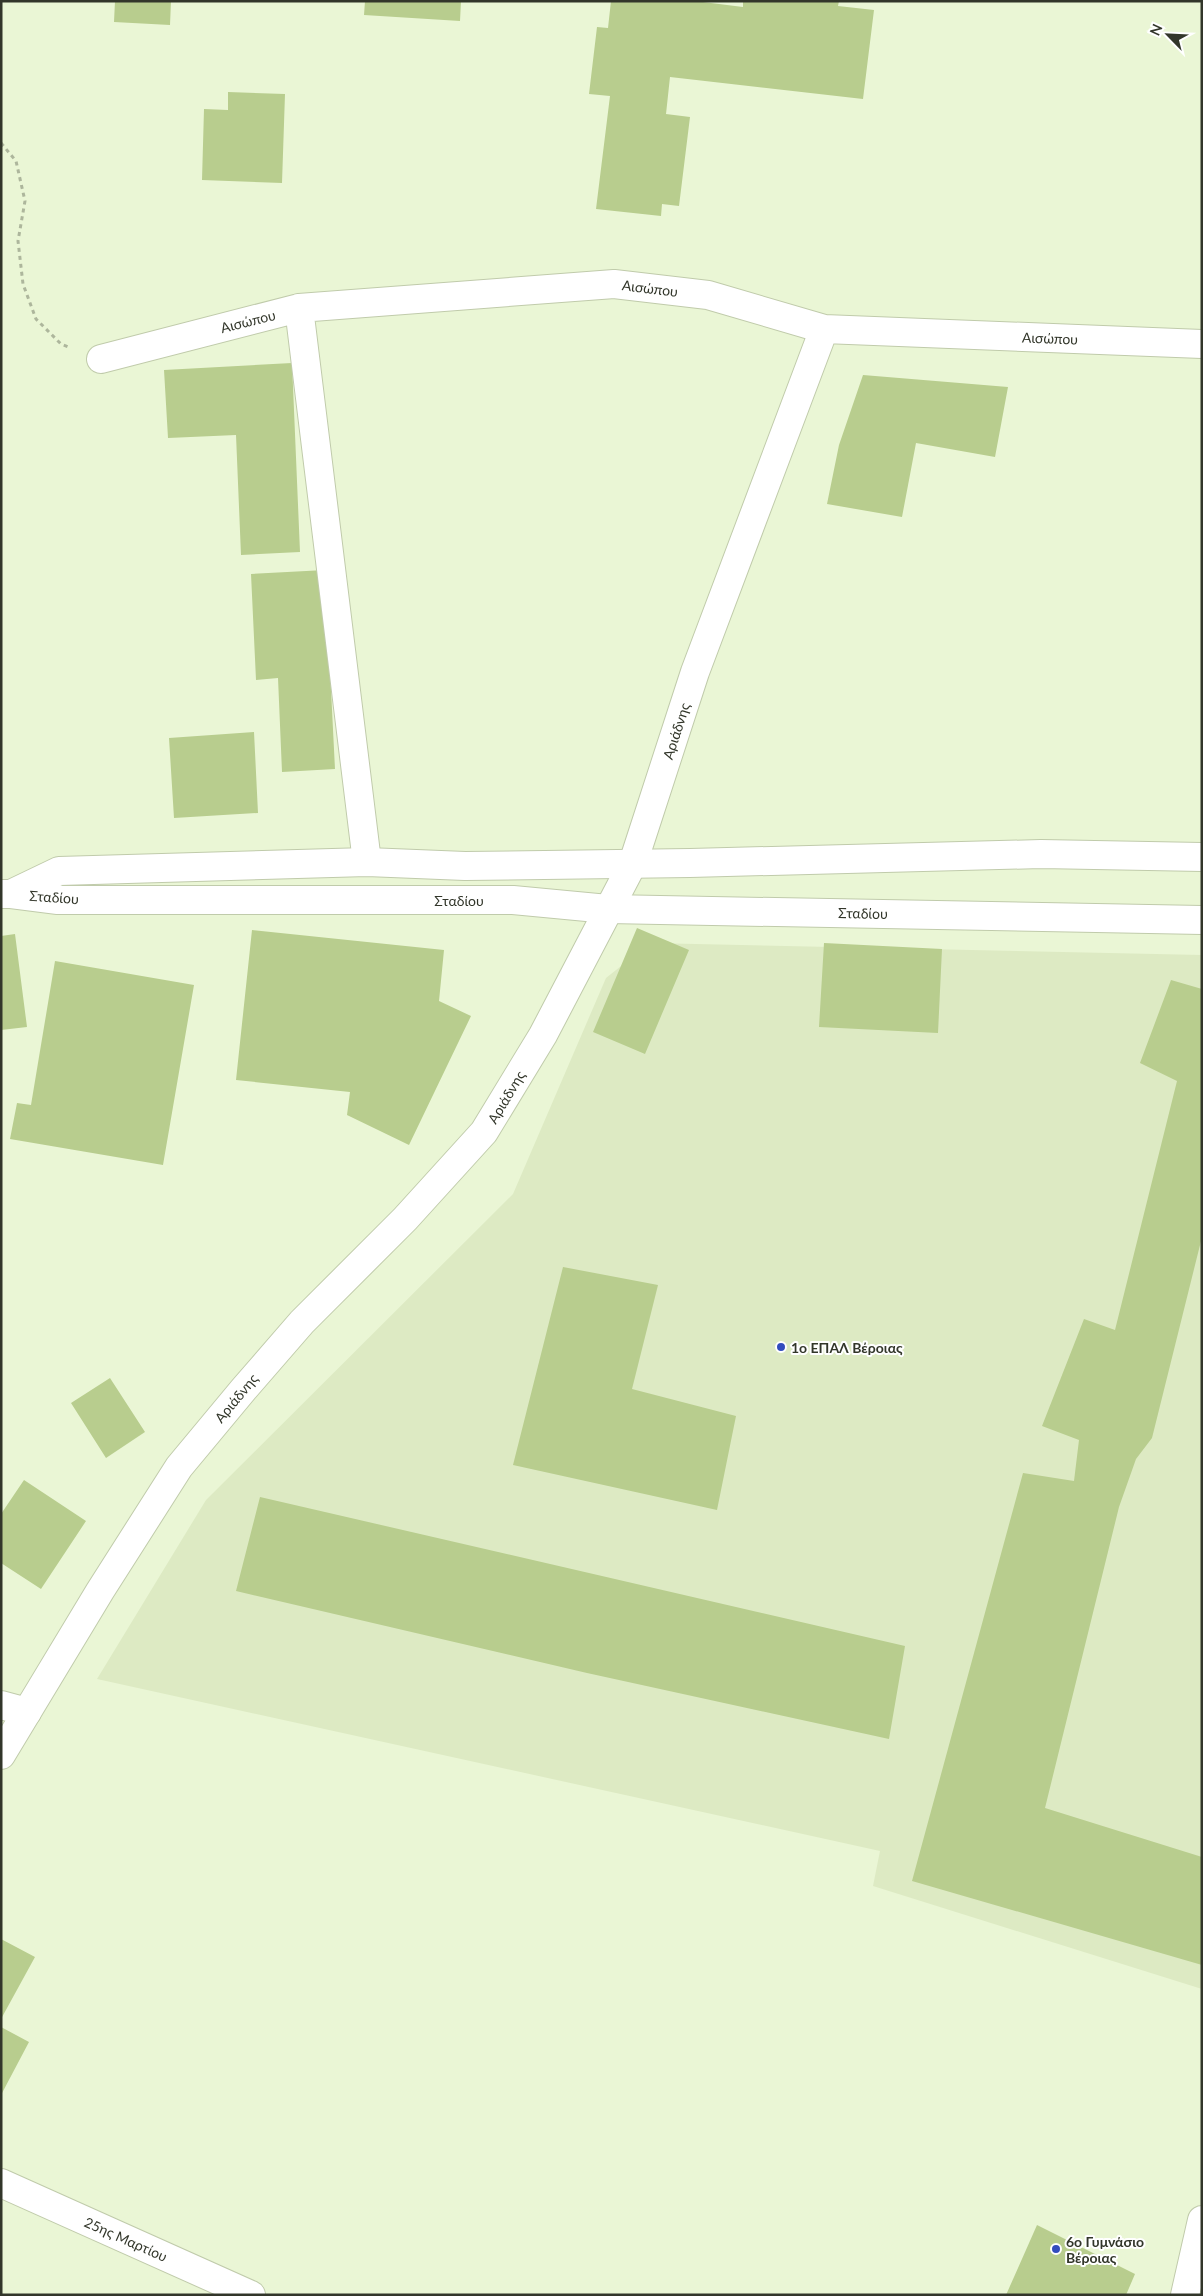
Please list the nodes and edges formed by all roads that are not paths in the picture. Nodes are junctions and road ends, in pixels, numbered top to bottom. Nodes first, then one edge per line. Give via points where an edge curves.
1 (298, 308) junction
2 (824, 329) junction
3 (1202, 344) edge
4 (101, 359) road end
5 (1202, 857) edge
6 (367, 862) junction
7 (634, 863) junction
8 (6, 894) edge
9 (608, 909) junction
10 (1202, 920) edge
11 (1, 1704) edge
12 (27, 1712) junction
13 (1, 1755) edge
14 (1, 2183) edge
15 (1201, 2231) edge
16 (251, 2295) edge
17 (1185, 2295) edge

1 - 2 street, Αισώπου via 614,284 708,295
1 - 4 street, Αισώπου
1 - 6 street
2 - 3 street, Αισώπου
2 - 7 street, Αριάδνης via 695,672
5 - 7 street, Σταδίου via 1041,854
6 - 7 street, Σταδίου via 465,866
6 - 8 street, Σταδίου via 59,871
7 - 9 street, Αριάδνης
8 - 9 street, Σταδίου via 58,900 513,900
9 - 10 street, Σταδίου
9 - 12 street, Αριάδνης via 543,1035 484,1132 405,1219 302,1322 179,1467
11 - 12 street
12 - 13 street, Αριάδνης
14 - 16 street, 25ης Μαρτίου
15 - 17 street

